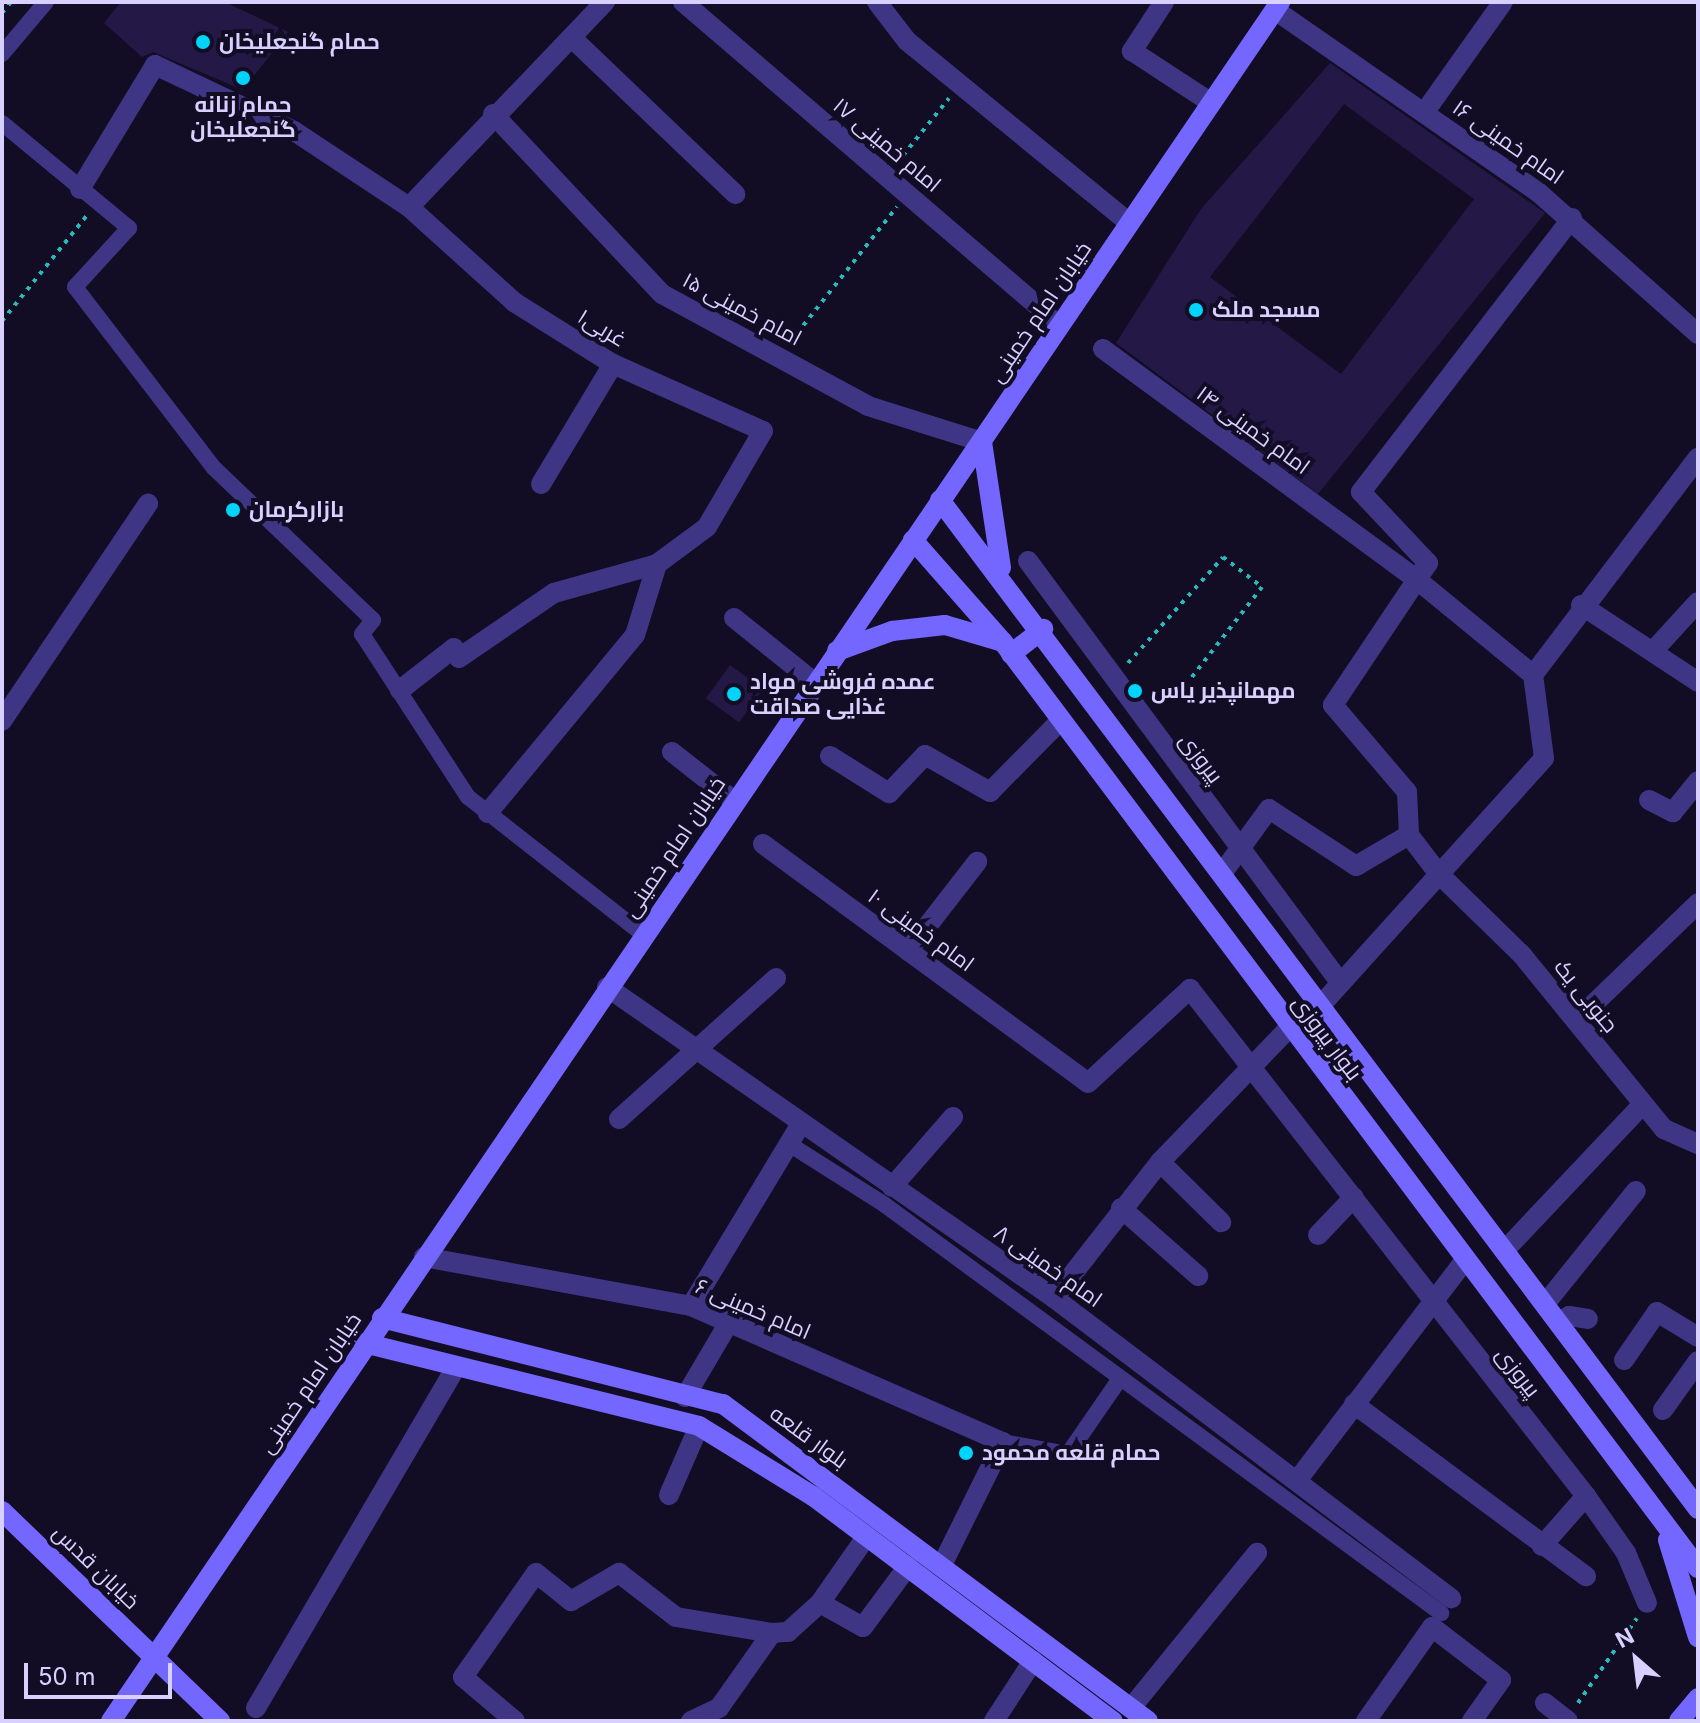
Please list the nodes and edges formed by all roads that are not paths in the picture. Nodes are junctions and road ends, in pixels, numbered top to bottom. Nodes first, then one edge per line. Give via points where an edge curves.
1 (46, 2) edge
2 (605, 2) edge
3 (683, 2) edge
4 (877, 2) edge
5 (1164, 2) edge
6 (1503, 2) edge
7 (1278, 6) edge
8 (572, 38) junction
9 (2, 54) edge
10 (1210, 102) junction
11 (1424, 113) junction
12 (493, 114) junction
13 (2, 123) edge
14 (80, 189) junction
15 (735, 194) dead end
16 (409, 207) junction
17 (1572, 218) junction
18 (1129, 223) junction
19 (1060, 325) junction
20 (1698, 334) edge
21 (1103, 349) dead end
22 (613, 364) junction
23 (982, 442) junction
24 (1698, 458) edge
25 (541, 484) dead end
26 (940, 500) junction
27 (148, 504) dead end
28 (913, 540) junction
29 (1028, 561) dead end
30 (657, 564) junction
31 (1415, 578) junction
32 (1010, 586) junction
33 (1698, 602) edge
34 (1581, 605) junction
35 (734, 618) dead end
36 (1043, 629) junction
37 (1007, 648) junction
38 (1654, 650) junction
39 (837, 651) junction
40 (1533, 675) junction
41 (1698, 682) edge
42 (815, 683) junction
43 (400, 690) junction
44 (2, 721) edge
45 (1058, 723) junction
46 (672, 752) dead end
47 (830, 756) dead end
48 (1698, 781) edge
49 (1649, 800) dead end
50 (734, 801) junction
51 (488, 813) junction
52 (1409, 835) junction
53 (763, 844) dead end
54 (1242, 851) junction
55 (977, 862) dead end
56 (1223, 872) junction
57 (1438, 873) junction
58 (1698, 903) edge
59 (644, 935) junction
60 (908, 951) junction
61 (776, 978) dead end
62 (1339, 981) junction
63 (607, 987) junction
64 (1322, 1004) junction
65 (1576, 1021) junction
66 (1289, 1028) junction
67 (696, 1049) junction
68 (1250, 1066) junction
69 (1088, 1083) joint
70 (1642, 1105) junction
71 (953, 1117) dead end
72 (619, 1119) dead end
73 (801, 1124) junction
74 (789, 1144) junction
75 (1698, 1144) edge
76 (1160, 1162) junction
77 (892, 1187) junction
78 (1636, 1191) dead end
79 (1354, 1197) junction
80 (1121, 1208) junction
81 (1221, 1222) dead end
82 (1318, 1235) dead end
83 (1505, 1250) junction
84 (424, 1257) junction
85 (1465, 1260) junction
86 (1198, 1276) dead end
87 (1054, 1298) junction
88 (1432, 1302) junction
89 (1545, 1304) junction
90 (691, 1306) junction
91 (382, 1318) junction
92 (1588, 1319) dead end
93 (1559, 1323) junction
94 (728, 1324) junction
95 (1698, 1337) edge
96 (364, 1343) junction
97 (1624, 1360) dead end
98 (1698, 1361) edge
99 (454, 1370) junction
100 (1119, 1380) junction
101 (685, 1397) junction
102 (1354, 1404) junction
103 (1663, 1410) dead end
104 (699, 1426) junction
105 (1003, 1442) junction
106 (1299, 1478) junction
107 (1684, 1484) edge
108 (669, 1495) dead end
109 (1586, 1496) junction
110 (1646, 1498) junction
111 (1698, 1509) edge
112 (2, 1511) edge
113 (1659, 1517) junction
114 (866, 1537) junction
115 (1542, 1546) junction
116 (1257, 1553) dead end
117 (943, 1563) junction
118 (908, 1566) junction
119 (1698, 1568) edge
120 (1586, 1576) dead end
121 (820, 1603) junction
122 (1647, 1603) road end
123 (1442, 1613) junction
124 (772, 1633) junction
125 (1698, 1637) edge
126 (156, 1658) junction
127 (1033, 1661) junction
128 (1698, 1698) edge
129 (1545, 1703) dead end
130 (256, 1708) dead end
131 (1131, 1708) junction
132 (704, 1716) edge
133 (503, 1718) edge
134 (1568, 1720) edge
135 (111, 1721) edge
136 (220, 1721) edge
137 (994, 1721) edge
138 (1113, 1721) edge
139 (1148, 1721) edge
140 (1366, 1721) edge
141 (1472, 1721) edge
142 (1679, 1721) edge

1 - 9 street
2 - 8 street
3 - 19 street, امام خمینی ۱۷
4 - 18 street via 907,41
5 - 10 street via 1132,51
6 - 11 street
7 - 10 main road, خیابان امام خمینی
7 - 11 street, امام خمینی ۱۶
8 - 12 street
8 - 15 street
10 - 18 main road, خیابان امام خمینی
11 - 17 street, امام خمینی ۱۶
12 - 16 street
12 - 23 street, امام خمینی ۱۵ via 662,294 868,406
13 - 14 street
14 - 16 street, غربی۱ via 155,65 258,111
14 - 43 street via 129,228 75,287 214,468 373,620 362,634
16 - 22 street, غربی۱ via 514,302
17 - 20 street, امام خمینی ۱۶
17 - 31 street via 1361,492 1428,563
18 - 19 main road, خیابان امام خمینی
19 - 23 main road, خیابان امام خمینی
21 - 31 street, امام خمینی ۱۴
22 - 25 street
22 - 30 street, غربی۱ via 763,431 707,527
23 - 26 main road, خیابان امام خمینی
23 - 32 main road via 995,553
24 - 34 street
26 - 28 main road, خیابان امام خمینی
26 - 32 main road, بلوار پیروزی
27 - 44 street
28 - 37 main road, بلوار پیروزی
28 - 39 main road, خیابان امام خمینی
29 - 54 street, پیروزی
30 - 43 street via 554,593 459,658 454,648
30 - 51 street via 635,635
31 - 40 street, امام خمینی ۱۴
31 - 52 street via 1333,705 1407,792
32 - 36 main road, بلوار پیروزی
33 - 38 street
34 - 38 street
34 - 40 street
35 - 42 street
36 - 37 main road
36 - 56 main road, بلوار پیروزی
37 - 39 main road via 945,625 892,631
37 - 45 main road, بلوار پیروزی
38 - 41 street
39 - 42 main road, خیابان امام خمینی
40 - 57 street via 1544,758
42 - 50 main road, خیابان امام خمینی
43 - 51 street via 468,797
45 - 47 street via 990,792 925,755 889,793
45 - 66 main road, بلوار پیروزی
46 - 50 street
48 - 49 street via 1673,812
50 - 59 main road, خیابان امام خمینی
51 - 59 street
52 - 54 street via 1356,866 1269,809
52 - 57 street, جنوبی یک
53 - 60 street, امام خمینی ۱۰
54 - 56 street
54 - 62 street, پیروزی
55 - 60 street
56 - 64 main road, بلوار پیروزی
57 - 62 street
57 - 65 street, جنوبی یک
58 - 65 street
59 - 63 main road, خیابان امام خمینی
60 - 69 street, امام خمینی ۱۰
61 - 67 street
62 - 64 street
63 - 67 street, امام خمینی ۸
63 - 84 main road, خیابان امام خمینی
64 - 83 main road, بلوار پیروزی
65 - 70 street, جنوبی یک
66 - 68 street
66 - 85 main road, بلوار پیروزی
67 - 72 street
67 - 73 street, امام خمینی ۸
68 - 69 street, پیروزی via 1190,989
68 - 76 street
68 - 79 street, پیروزی
70 - 75 street, جنوبی یک via 1664,1129
70 - 83 street
71 - 77 street
73 - 74 street
73 - 77 street, امام خمینی ۸
74 - 90 street
74 - 100 street via 885,1205
76 - 80 street
76 - 81 street
77 - 87 street, امام خمینی ۸
78 - 89 street
79 - 82 street
79 - 88 street, پیروزی
80 - 86 street
80 - 87 street
83 - 89 main road, بلوار پیروزی
84 - 90 street, امام خمینی ۶
84 - 91 main road, خیابان امام خمینی
85 - 88 street
85 - 110 main road, بلوار پیروزی
87 - 106 street, امام خمینی ۸
88 - 102 street
88 - 109 street, پیروزی
89 - 93 main road, بلوار پیروزی
90 - 94 street, امام خمینی ۶
91 - 96 main road, خیابان امام خمینی
91 - 101 main road, بلوار قلعه
92 - 93 street via 1569,1316
93 - 107 main road, بلوار پیروزی
94 - 101 street
94 - 105 street, امام خمینی ۶
95 - 97 street via 1657,1312
96 - 99 main road, بلوار قلعه
96 - 126 main road, خیابان امام خمینی
98 - 103 street
99 - 104 main road, بلوار قلعه
99 - 130 street
100 - 105 street via 1068,1454
100 - 123 street
101 - 117 main road, بلوار قلعه via 723,1404
102 - 106 street
102 - 115 street
104 - 108 street
104 - 114 main road, بلوار قلعه
105 - 117 street
106 - 123 street, امام خمینی ۸
107 - 110 main road
107 - 111 main road, بلوار پیروزی
109 - 115 street
109 - 122 street, پیروزی via 1626,1553
110 - 113 main road, بلوار پیروزی
112 - 126 main road, خیابان قدس
113 - 119 main road, بلوار پیروزی
113 - 125 main road
114 - 118 main road, بلوار قلعه
114 - 121 street
115 - 120 street
116 - 131 street
117 - 131 main road, بلوار قلعه
118 - 121 street via 863,1627
118 - 127 main road, بلوار قلعه
121 - 124 street via 788,1632
123 - 140 street
123 - 141 street, امام خمینی ۸ via 1501,1680
124 - 132 street
124 - 133 street via 676,1617 619,1573 571,1601 536,1573 463,1677
126 - 135 main road, خیابان امام خمینی
126 - 136 main road, خیابان قدس
127 - 137 street
127 - 138 main road, بلوار قلعه
128 - 142 main road
129 - 134 street
131 - 139 main road, بلوار قلعه

